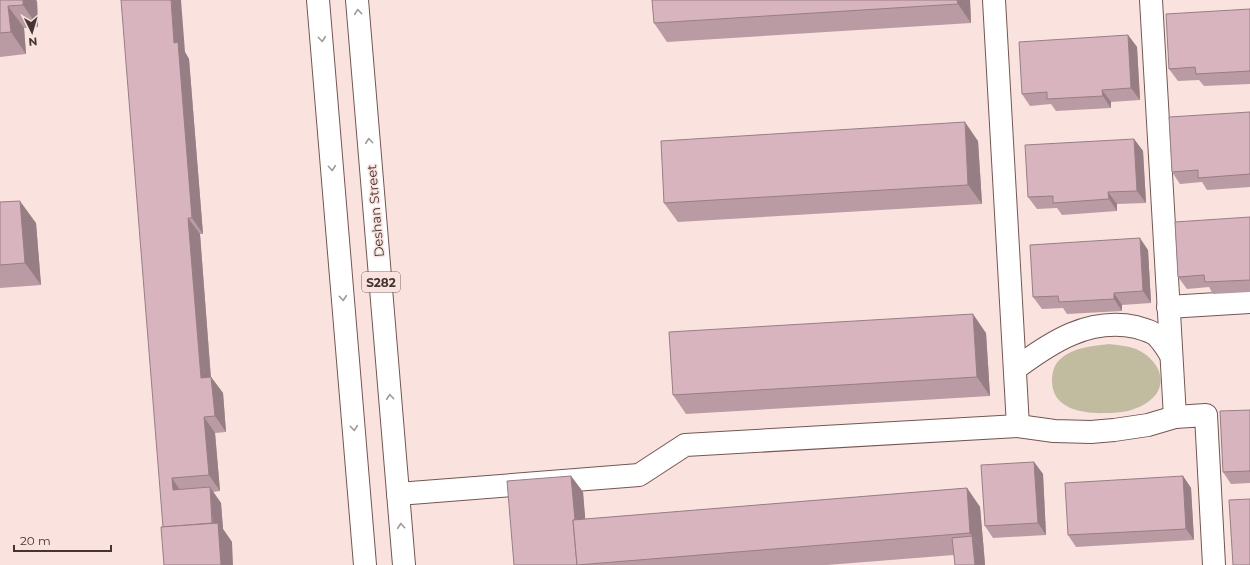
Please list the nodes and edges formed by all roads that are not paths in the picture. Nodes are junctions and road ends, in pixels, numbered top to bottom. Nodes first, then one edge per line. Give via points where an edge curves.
1 (318, 0) edge
2 (357, 0) edge
3 (994, 0) edge
4 (1151, 0) edge
5 (1250, 302) edge
6 (1168, 307) junction
7 (1171, 355) junction
8 (1015, 369) junction
9 (1175, 417) junction
10 (1018, 426) junction
11 (398, 494) junction
12 (365, 565) edge
13 (404, 565) edge
14 (1214, 565) edge

1 -> 12 main road
11 -> 2 main road, Deshan Street / S282
3 - 8 main road
4 - 6 main road
5 - 6 main road
6 - 7 main road
7 - 8 main road via 1158,336 1143,329 1124,325 1092,327 1067,334 1041,349
7 - 9 main road
8 - 10 main road
9 - 10 main road via 1148,425 1091,432 1054,431
9 - 14 main road via 1206,415
10 - 11 main road via 685,445 639,475
13 -> 11 main road, Deshan Street / S282

